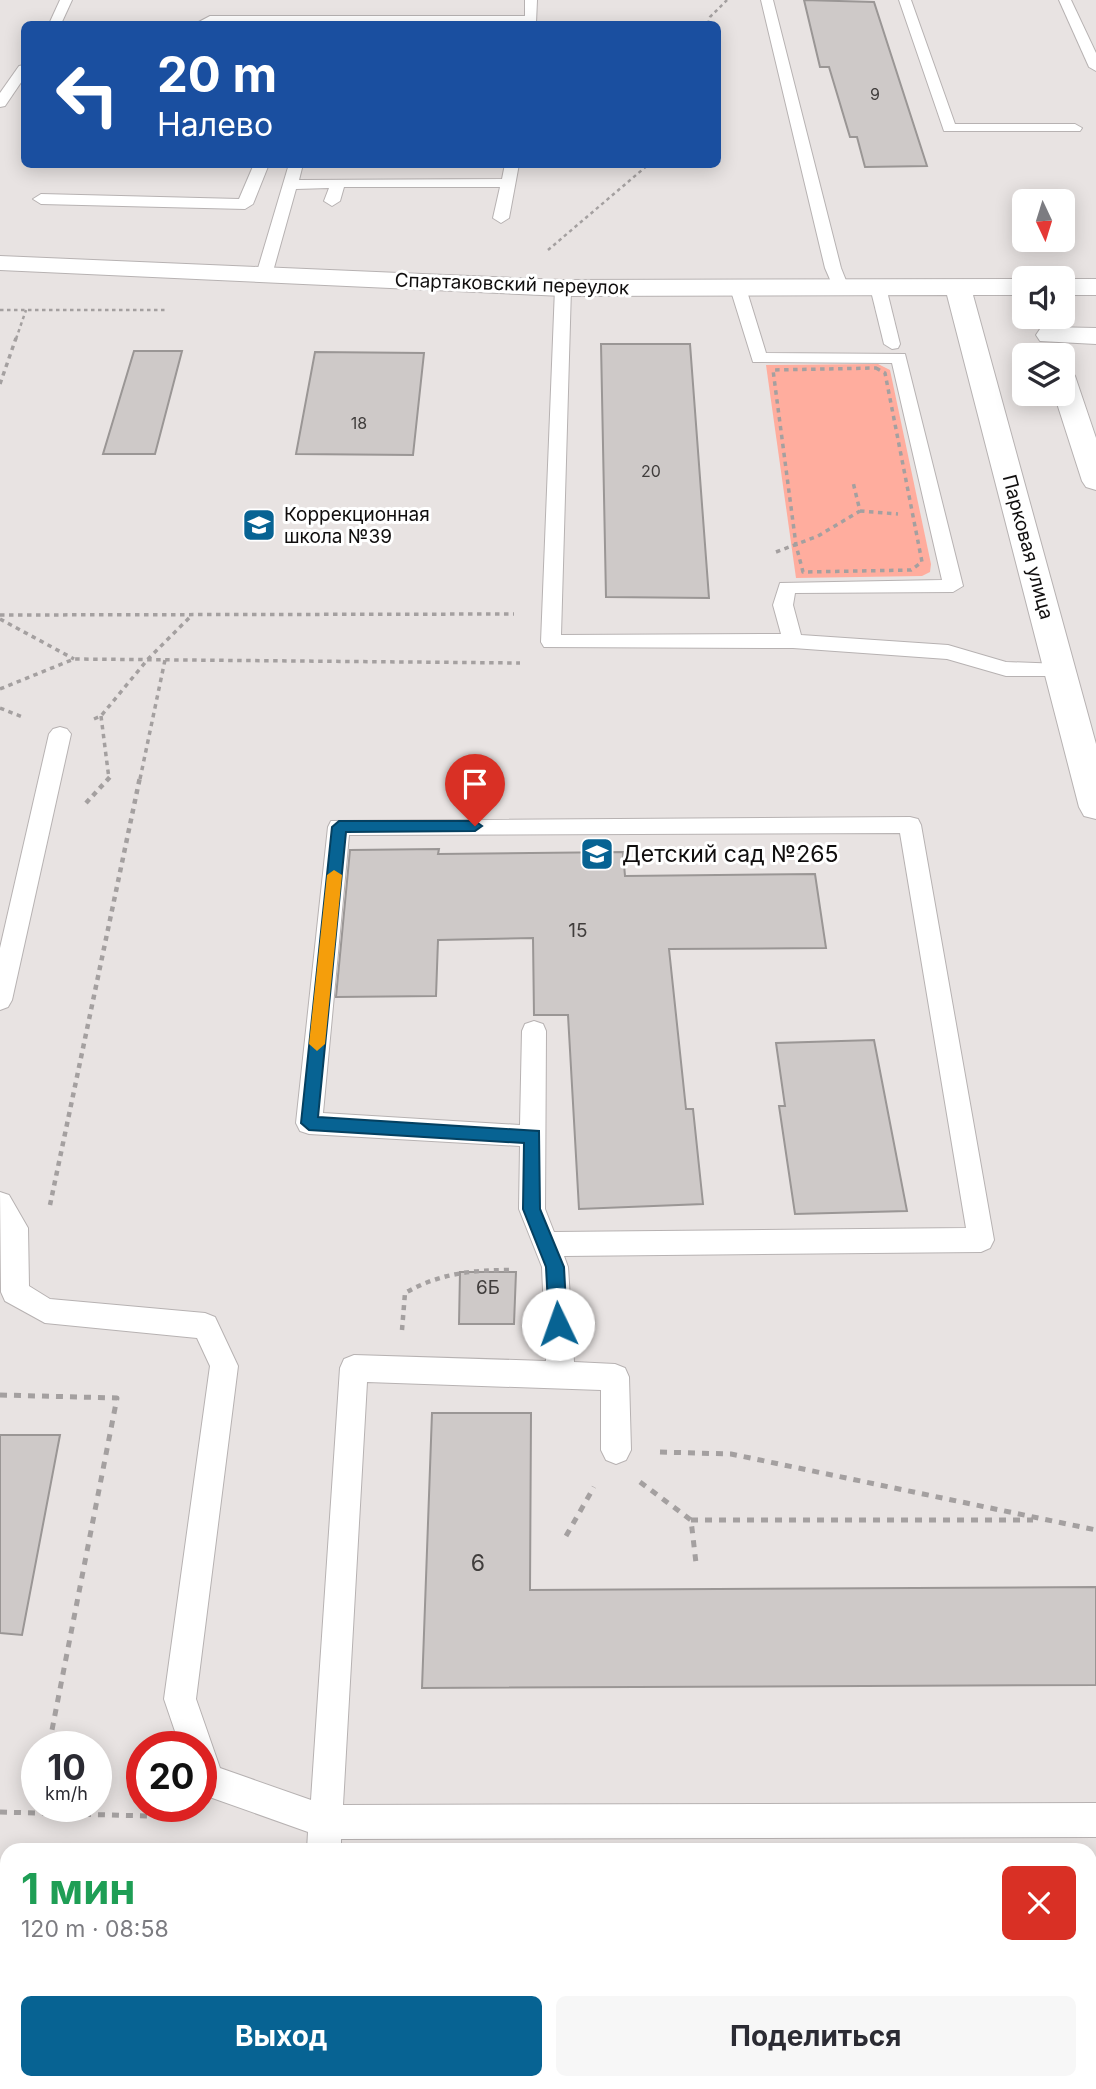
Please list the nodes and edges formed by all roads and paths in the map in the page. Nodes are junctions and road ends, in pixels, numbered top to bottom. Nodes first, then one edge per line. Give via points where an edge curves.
1 (66, 0) edge
2 (531, 0) edge
3 (727, 0) edge
4 (767, 0) edge
5 (905, 0) edge
6 (1065, 0) edge
7 (56, 21) edge
8 (208, 21) edge
9 (266, 21) edge
10 (427, 21) edge
11 (709, 21) edge
12 (1096, 67) edge
13 (21, 73) edge
14 (21, 102) edge
15 (1, 103) edge
16 (1075, 128) dead end
17 (260, 168) edge
18 (295, 168) edge
19 (511, 168) edge
20 (644, 168) edge
21 (338, 183) junction
22 (508, 183) junction
23 (289, 185) junction
24 (41, 199) dead end
25 (332, 201) dead end
26 (501, 218) dead end
27 (0, 263) edge
28 (264, 275) junction
29 (524, 287) junction
30 (878, 287) junction
31 (958, 287) junction
32 (1012, 287) edge
33 (1075, 287) edge
34 (1096, 287) edge
35 (563, 288) junction
36 (738, 288) junction
37 (841, 288) junction
38 (26, 310) dead end
39 (1049, 336) edge
40 (1096, 336) edge
41 (892, 344) dead end
42 (0, 384) edge
43 (1072, 406) edge
44 (1096, 481) edge
45 (853, 482) dead end
46 (860, 511) junction
47 (913, 515) junction
48 (796, 545) junction
49 (775, 553) dead end
50 (192, 614) junction
51 (552, 614) junction
52 (0, 617) edge
53 (793, 640) junction
54 (551, 642) junction
55 (74, 659) junction
56 (148, 660) junction
57 (165, 660) junction
58 (1062, 671) junction
59 (0, 689) edge
60 (60, 734) joint
61 (1096, 807) edge
62 (0, 1000) edge
63 (534, 1031) dead end
64 (533, 1136) junction
65 (0, 1203) edge
66 (50, 1206) dead end
67 (545, 1244) junction
68 (555, 1272) junction
69 (404, 1293) dead end
70 (561, 1375) junction
71 (0, 1395) edge
72 (616, 1450) junction
73 (691, 1520) junction
74 (1045, 1520) junction
75 (1096, 1530) edge
76 (566, 1536) dead end
77 (696, 1563) dead end
78 (52, 1731) edge
79 (191, 1731) edge
80 (217, 1784) edge
81 (0, 1812) edge
82 (126, 1816) edge
83 (1096, 1820) edge
84 (325, 1836) edge

1 - 7 lane
2 - 10 lane via 531,20
3 - 11 path
4 - 37 lane
5 - 16 lane via 949,128
6 - 12 lane
8 - 9 lane
13 - 15 lane
14 - 15 lane
17 - 24 lane via 245,204
18 - 23 lane
19 - 22 lane
20 - 29 path via 530,264
21 - 22 lane
21 - 23 lane
21 - 25 lane
22 - 26 lane
23 - 28 lane
27 - 28 street, Спартаковский переулок
28 - 29 street, Спартаковский переулок
29 - 35 street, Спартаковский переулок
30 - 31 street, Спартаковский переулок
30 - 37 street, Спартаковский переулок
30 - 41 lane
31 - 32 street, Спартаковский переулок
31 - 58 street, Парковая улица
33 - 34 street
35 - 36 street, Спартаковский переулок
35 - 51 lane
36 - 37 street, Спартаковский переулок
36 - 53 lane via 759,358 899,358 953,586 787,587 783,605
38 - 42 path
39 - 40 street
43 - 44 street
45 - 46 path
46 - 47 path
46 - 48 path
47 - 48 path via 922,562 911,570 803,572
47 - 48 path via 885,373 876,368 773,370
48 - 49 path
50 - 51 path
50 - 52 path
50 - 56 path
51 - 54 lane
52 - 55 path
53 - 54 lane
53 - 58 lane via 948,652 1006,669
54 - 57 path via 522,663
55 - 56 path
55 - 59 path
56 - 57 path
56 - 60 path via 101,716
57 - 66 path
58 - 61 street, Парковая улица
60 - 62 lane
63 - 64 lane
64 - 67 lane via 532,1209
64 - 67 lane via 309,1123 339,827 910,825 981,1240
65 - 79 lane via 15,1228 15,1292 46,1311 205,1326 223,1366 180,1699
67 - 68 lane
68 - 69 path via 461,1270 426,1279
68 - 70 lane
70 - 72 lane via 615,1377
70 - 84 lane via 354,1368
71 - 78 path via 117,1398
72 - 73 path via 646,1489
72 - 74 path via 731,1454
72 - 76 path
73 - 74 path
73 - 77 path
74 - 75 path
80 - 84 lane
81 - 82 path
83 - 84 lane

